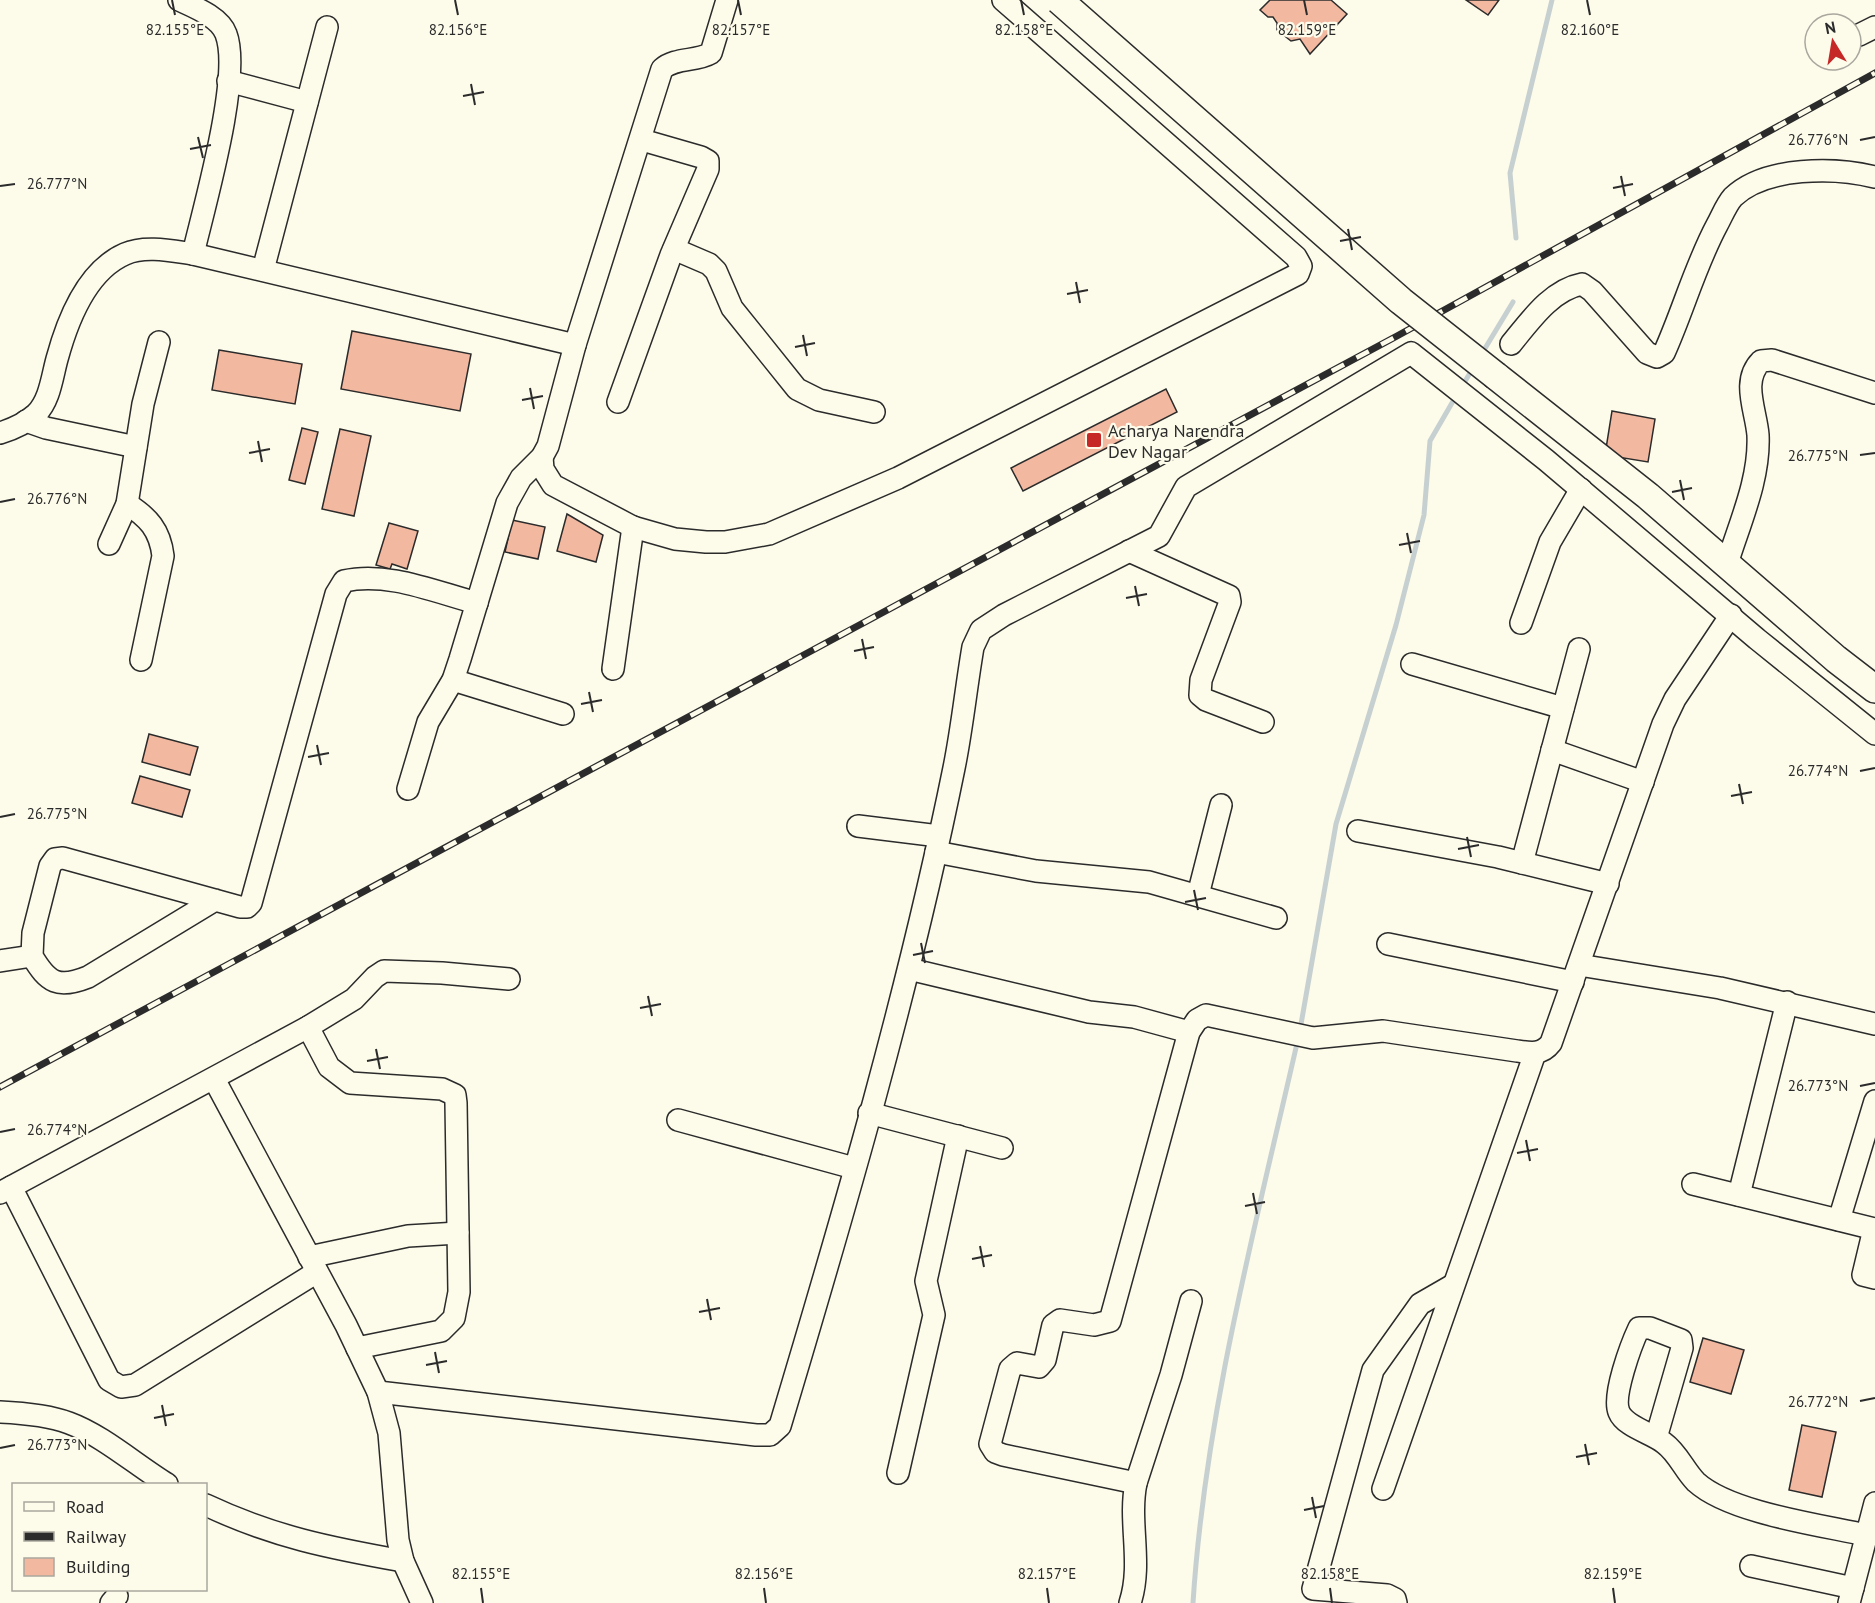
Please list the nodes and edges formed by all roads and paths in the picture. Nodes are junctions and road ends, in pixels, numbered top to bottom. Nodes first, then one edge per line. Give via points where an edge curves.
1 (179, 0) edge
2 (727, 0) edge
3 (1003, 0) edge
4 (1059, 0) edge
5 (327, 27) dead end
6 (228, 81) junction
7 (308, 102) junction
8 (642, 140) junction
9 (1875, 177) edge
10 (674, 249) junction
11 (193, 254) junction
12 (263, 270) junction
13 (159, 342) dead end
14 (1511, 344) dead end
15 (575, 345) junction
16 (1875, 393) edge
17 (618, 402) dead end
18 (874, 412) dead end
19 (26, 421) junction
20 (0, 433) edge
21 (136, 447) junction
22 (542, 458) junction
23 (1581, 489) junction
24 (127, 504) junction
25 (633, 528) junction
26 (109, 544) dead end
27 (1129, 551) junction
28 (1727, 564) junction
29 (477, 603) junction
30 (1731, 615) junction
31 (1521, 623) dead end
32 (1580, 649) dead end
33 (141, 660) dead end
34 (1412, 664) dead end
35 (613, 669) dead end
36 (453, 680) junction
37 (1875, 689) edge
38 (1563, 708) junction
39 (563, 714) dead end
40 (1263, 722) dead end
41 (1875, 734) edge
42 (1552, 750) junction
43 (1643, 782) junction
44 (408, 789) dead end
45 (1221, 806) dead end
46 (858, 826) dead end
47 (1358, 831) dead end
48 (938, 844) junction
49 (1522, 863) junction
50 (1608, 884) junction
51 (1198, 895) junction
52 (215, 900) junction
53 (1276, 918) dead end
54 (1388, 944) dead end
55 (32, 956) junction
56 (0, 961) edge
57 (909, 969) junction
58 (1576, 974) junction
59 (509, 979) dead end
60 (1787, 1002) junction
61 (1875, 1024) edge
62 (308, 1027) junction
63 (1190, 1032) junction
64 (1535, 1053) junction
65 (214, 1079) junction
66 (1875, 1101) edge
67 (869, 1113) junction
68 (678, 1120) dead end
69 (958, 1136) junction
70 (1002, 1148) dead end
71 (854, 1168) junction
72 (1693, 1184) dead end
73 (6, 1190) edge
74 (1739, 1195) junction
75 (1839, 1220) junction
76 (1875, 1229) edge
77 (458, 1233) junction
78 (313, 1265) junction
79 (1875, 1278) edge
80 (1453, 1285) junction
81 (1191, 1301) dead end
82 (357, 1348) junction
83 (378, 1392) junction
84 (0, 1412) edge
85 (1656, 1438) junction
86 (898, 1473) dead end
87 (164, 1483) edge
88 (1136, 1483) junction
89 (1383, 1490) dead end
90 (1875, 1503) edge
91 (207, 1505) edge
92 (1866, 1535) junction
93 (403, 1561) junction
94 (1751, 1566) dead end
95 (1851, 1596) edge
96 (422, 1603) edge
97 (1130, 1603) edge
98 (1396, 1603) edge

1 - 6 street via 198,9 226,32 230,52
2 - 8 street via 711,53 676,61 662,69
3 - 25 street via 1296,257 1301,266 1298,274 898,478 774,532 748,539 706,542
4 - 28 main road, bridge via 1401,301 1648,496
5 - 7 street
6 - 7 street
6 - 11 street via 216,160
7 - 12 street
8 - 10 street via 708,161
8 - 15 street
9 - 14 street via 1845,170 1794,172 1765,180 1733,198 1704,248 1669,343 1658,357 1647,352 1582,284 1544,305
10 - 17 street
10 - 18 street via 716,271 732,308 797,389 819,400
11 - 12 street
11 - 19 street via 144,250 125,254 103,269 69,321 47,397 37,413
12 - 15 street
13 - 21 street
15 - 22 street
16 - 28 street via 1772,360 1761,361 1753,368 1750,382 1758,434 1757,467
19 - 20 street
19 - 21 street
21 - 24 street
22 - 25 street via 543,469 553,485
22 - 29 street via 512,491
23 - 27 street via 1411,353 1186,487 1159,536
23 - 30 street
23 - 31 street via 1550,542
24 - 26 street
24 - 33 street via 150,521 163,556
25 - 35 street
27 - 40 street via 1229,596 1201,680 1200,695
27 - 48 street via 981,630 973,647
28 - 37 main road
29 - 36 street
29 - 52 street via 380,578 344,581 336,594 251,903 240,907
30 - 41 street
30 - 43 street via 1675,699
32 - 38 street
34 - 38 street
36 - 39 street
36 - 44 street via 428,722
38 - 42 street
42 - 43 street
42 - 49 street
43 - 50 street
45 - 51 street
46 - 48 street
47 - 49 street
48 - 51 street via 1036,871 1127,879
48 - 57 street
49 - 50 street
50 - 58 street
51 - 53 street
52 - 55 street via 74,983 62,985 53,981
52 - 55 street via 55,859 33,933
54 - 58 street
55 - 56 street
57 - 63 street
57 - 67 street
58 - 60 street
58 - 64 street via 1551,1043 1546,1050
59 - 62 street via 384,971 354,999
60 - 61 street
60 - 74 street
62 - 65 street
62 - 77 street via 329,1067 350,1083 442,1089 455,1095
63 - 64 street via 1197,1020 1206,1015 1313,1038 1383,1031
63 - 88 street via 1110,1321 1094,1325 1060,1320 1053,1325 1046,1360 1039,1367 1017,1363 1010,1369 990,1444 1003,1455
64 - 80 street
65 - 73 street
65 - 78 street
66 - 75 street
67 - 69 street
67 - 71 street
68 - 71 street
69 - 70 street
69 - 86 street via 926,1281 934,1315
71 - 83 street via 780,1426 770,1435
72 - 74 street
73 - 78 street via 109,1380 121,1387 135,1386
74 - 75 street
75 - 76 street
76 - 79 street via 1863,1275
77 - 78 street via 408,1236
77 - 82 street via 459,1293 450,1325 441,1331
78 - 82 street
80 - 89 street
80 - 98 street via 1420,1304 1373,1370 1313,1589 1387,1595
81 - 88 street
82 - 83 street
83 - 93 street via 390,1433 396,1522
84 - 87 street via 68,1422 98,1436
85 - 85 street via 1681,1340 1650,1328 1639,1328 1617,1404 1624,1419
85 - 92 street via 1710,1492 1773,1515
88 - 97 street via 1133,1498 1137,1577
90 - 92 street
91 - 93 street via 266,1532
92 - 95 street
93 - 96 street
94 - 95 street

